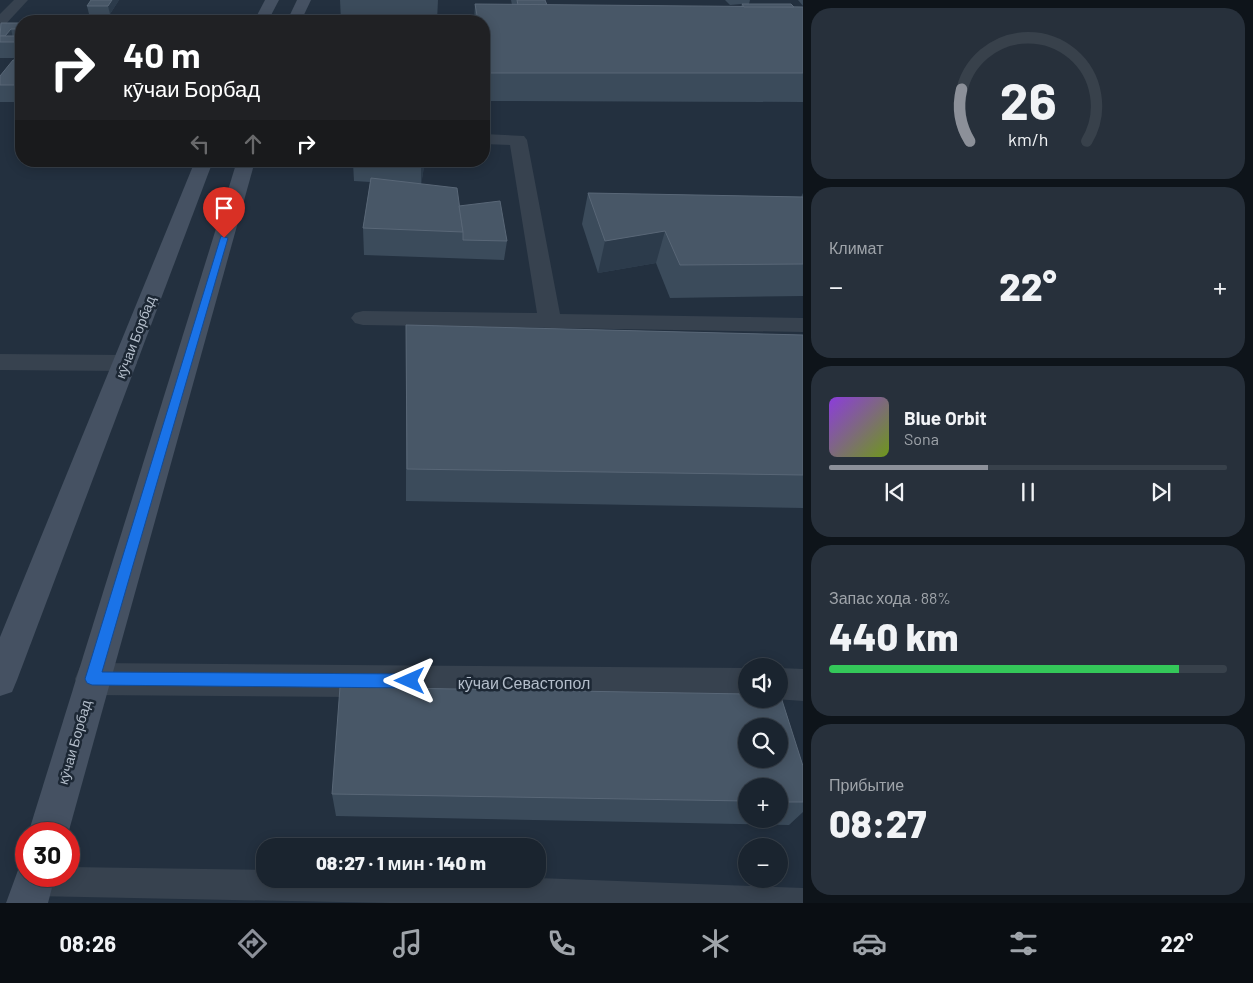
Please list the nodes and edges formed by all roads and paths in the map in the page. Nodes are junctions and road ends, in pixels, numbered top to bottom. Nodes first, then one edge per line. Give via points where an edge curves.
1 (21, 0) edge
2 (272, 0) edge
3 (304, 0) edge
4 (265, 15) edge
5 (297, 15) edge
6 (0, 22) edge
7 (490, 139) edge
8 (202, 167) edge
9 (244, 167) edge
10 (363, 318) dead end
11 (550, 321) junction
12 (803, 325) edge
13 (0, 362) edge
14 (124, 363) junction
15 (92, 679) junction
16 (0, 680) edge
17 (738, 684) edge
18 (788, 684) edge
19 (803, 685) edge
20 (51, 822) edge
21 (32, 887) edge
22 (404, 896) edge
23 (803, 903) edge

1 - 6 street
2 - 4 main road
3 - 5 main road
7 - 11 street via 518,140
8 - 14 main road, кӯчаи Борбад
9 - 15 main road, кӯчаи Борбад
10 - 11 street
11 - 12 street
13 - 14 street
14 - 16 main road, кӯчаи Борбад
15 - 17 street, кӯчаи Севастопол
15 - 20 main road, кӯчаи Борбад
18 - 19 street
21 - 22 lane
22 - 23 lane

